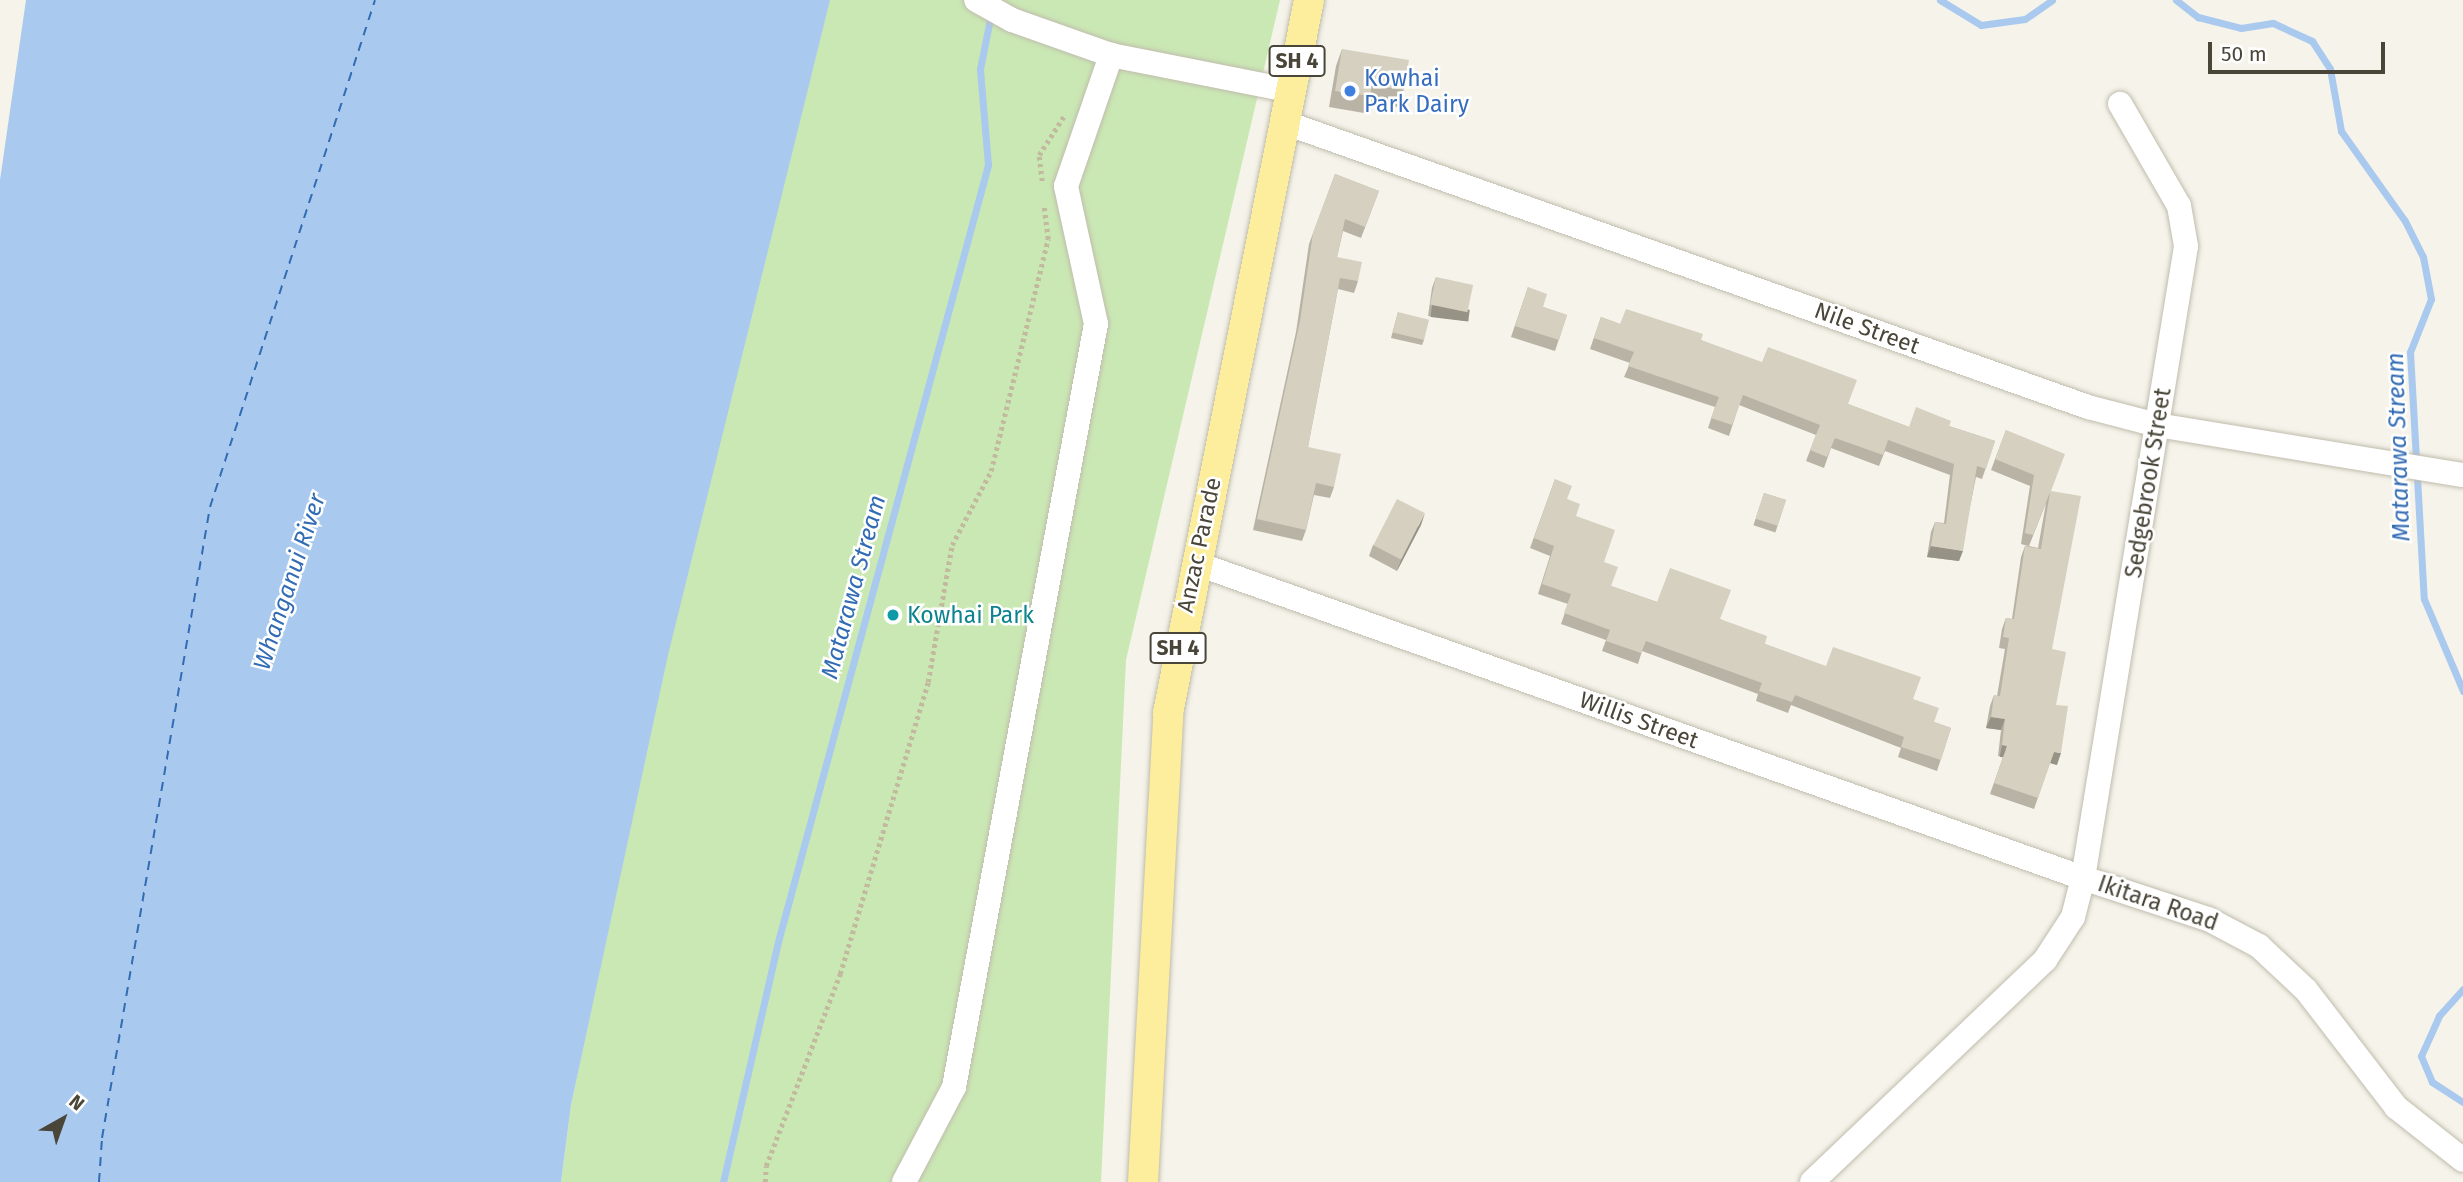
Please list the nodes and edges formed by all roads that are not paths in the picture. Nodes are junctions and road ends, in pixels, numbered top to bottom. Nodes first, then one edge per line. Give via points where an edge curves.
1 (976, 0) edge
2 (1309, 0) edge
3 (1111, 55) junction
4 (1292, 91) junction
5 (2120, 104) dead end
6 (1286, 123) junction
7 (2157, 425) junction
8 (2463, 475) edge
9 (1195, 564) junction
10 (2083, 878) junction
11 (2463, 1160) edge
12 (904, 1182) edge
13 (1143, 1182) edge
14 (1812, 1182) edge

1 - 3 street via 1012,20
2 - 4 main road, Anzac Parade / SH 4
3 - 4 street
3 - 12 street via 1066,186 1096,324 981,953 954,1087
4 - 6 main road, Anzac Parade / SH 4
5 - 7 street, Sedgebrook Street via 2179,206 2187,234
6 - 7 street, Nile Street via 2088,407
6 - 9 main road, Anzac Parade / SH 4
7 - 8 street, Nile Street
7 - 10 street, Sedgebrook Street
9 - 10 street, Willis Street
9 - 13 main road, Anzac Parade / SH 4 via 1177,654 1162,776
10 - 11 street, Ikitara Road via 2208,919 2259,946 2306,990 2396,1107
10 - 14 street, Ikitara Road via 2073,917 2045,960

